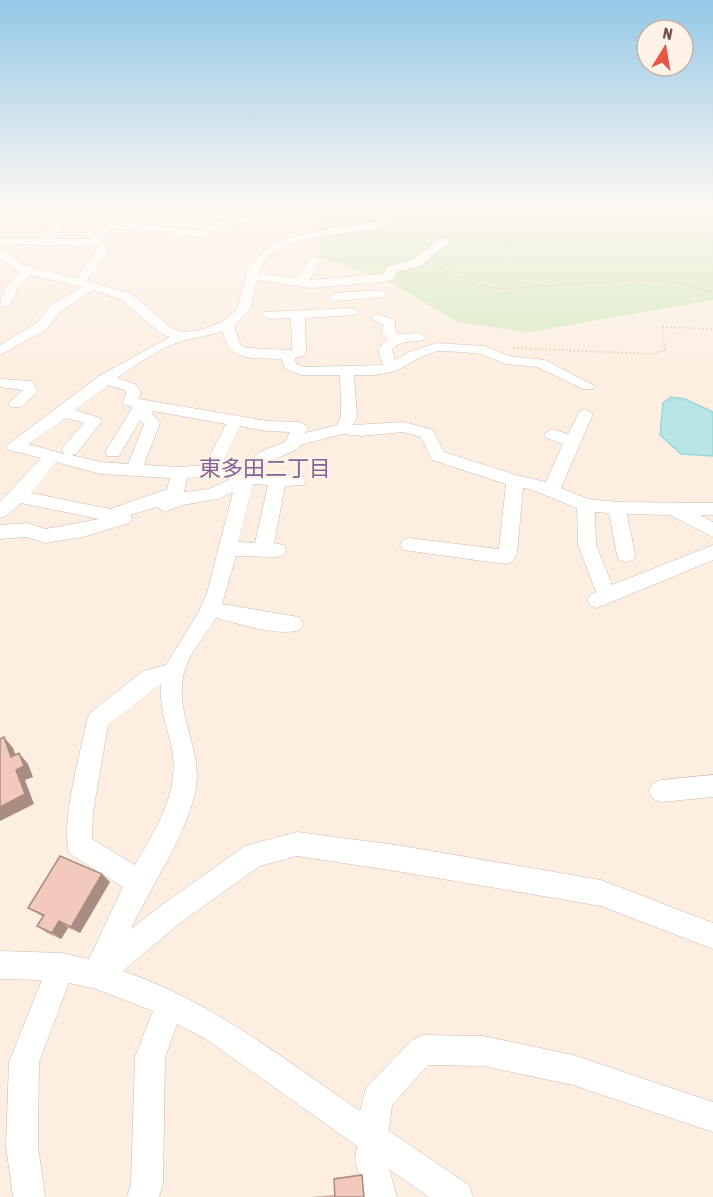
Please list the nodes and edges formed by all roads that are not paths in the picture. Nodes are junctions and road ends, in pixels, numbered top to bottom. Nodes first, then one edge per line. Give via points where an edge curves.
1 (17, 264) edge
2 (96, 264) edge
3 (256, 264) edge
4 (313, 264) edge
5 (351, 264) dead end
6 (408, 264) edge
7 (27, 271) junction
8 (253, 276) junction
9 (355, 279) junction
10 (340, 280) junction
11 (302, 283) junction
12 (85, 285) junction
13 (381, 294) dead end
14 (0, 303) edge
15 (351, 312) dead end
16 (298, 314) junction
17 (269, 315) dead end
18 (377, 318) dead end
19 (227, 325) junction
20 (183, 336) junction
21 (419, 337) dead end
22 (395, 338) junction
23 (0, 351) edge
24 (287, 355) junction
25 (392, 368) junction
26 (347, 372) junction
27 (104, 379) junction
28 (0, 383) edge
29 (588, 386) dead end
30 (0, 388) edge
31 (0, 394) edge
32 (16, 404) dead end
33 (144, 405) junction
34 (64, 412) junction
35 (585, 414) dead end
36 (236, 421) junction
37 (343, 429) junction
38 (552, 434) dead end
39 (294, 441) junction
40 (573, 442) junction
41 (14, 446) junction
42 (70, 450) dead end
43 (113, 452) dead end
44 (52, 456) junction
45 (0, 457) edge
46 (134, 470) junction
47 (211, 470) junction
48 (180, 473) junction
49 (250, 473) junction
50 (278, 480) junction
51 (298, 481) dead end
52 (515, 481) junction
53 (551, 490) junction
54 (18, 496) junction
55 (586, 505) junction
56 (671, 507) junction
57 (617, 508) junction
58 (713, 509) edge
59 (0, 512) edge
60 (713, 530) edge
61 (0, 532) edge
62 (410, 545) dead end
63 (227, 549) junction
64 (713, 552) edge
65 (626, 555) dead end
66 (211, 609) junction
67 (293, 624) dead end
68 (174, 672) junction
69 (713, 786) edge
70 (661, 791) dead end
71 (140, 883) junction
72 (713, 936) edge
73 (0, 965) edge
74 (61, 967) junction
75 (96, 975) junction
76 (170, 1004) junction
77 (713, 1117) edge
78 (373, 1139) junction
79 (29, 1197) edge
80 (143, 1197) edge
81 (381, 1197) edge
82 (457, 1197) edge

1 - 7 street
2 - 12 street
3 - 8 street
4 - 11 street
5 - 9 street
6 - 9 street via 391,270 390,276 384,278
7 - 12 street
7 - 14 street via 5,303
8 - 11 street
8 - 19 street via 243,310
9 - 10 street
10 - 11 street
10 - 13 street via 334,299
12 - 20 street via 127,297 166,331
12 - 23 street via 55,309 42,326
15 - 16 street
16 - 17 street
16 - 24 street via 299,353
18 - 22 street via 390,322 389,333
19 - 20 street
19 - 24 street via 234,346 242,352
20 - 27 street via 136,358
21 - 22 street
22 - 25 street via 385,350
24 - 26 street via 290,366 302,372
25 - 26 street
25 - 29 street via 436,347 484,350 506,360 540,363
26 - 37 street via 349,417
27 - 33 street via 130,387 134,392 131,402
27 - 34 street
28 - 32 street via 27,384 31,391
30 - 31 street
33 - 36 street
33 - 43 street
33 - 46 street via 144,414 152,423
34 - 41 street
34 - 42 street via 94,421
35 - 40 street
36 - 39 street via 300,427
36 - 47 street
37 - 39 street
37 - 52 street via 404,427 427,434 438,456
38 - 40 street
39 - 49 street via 281,451 266,455
40 - 53 street
41 - 44 street
41 - 45 street
44 - 46 street via 101,468
44 - 54 street
46 - 48 street
47 - 48 street
47 - 49 street
48 - 54 street via 175,493 110,515
49 - 50 street
49 - 61 street via 212,495 179,499 156,510 83,530 45,536 27,530
49 - 63 street via 239,496
50 - 51 street
50 - 63 street via 270,550
52 - 53 street
52 - 62 street via 505,557
53 - 55 street
54 - 59 street
55 - 57 street
55 - 64 street via 587,545 602,598
56 - 57 street
56 - 58 street
56 - 60 street
57 - 65 street
63 - 66 street
66 - 67 street
66 - 68 street
68 - 71 street via 173,701 186,759 185,788 171,826
68 - 71 street via 151,677 98,720 81,812 79,845
69 - 70 street
71 - 75 street
72 - 75 street via 601,893 297,844 254,855 171,914
73 - 74 street
74 - 75 street
74 - 79 street via 24,1062 21,1146
75 - 76 street
76 - 78 street via 216,1029
76 - 80 street via 150,1057 147,1184
77 - 78 street via 573,1070 483,1051 422,1050 377,1099
78 - 81 street via 371,1160
78 - 82 street

